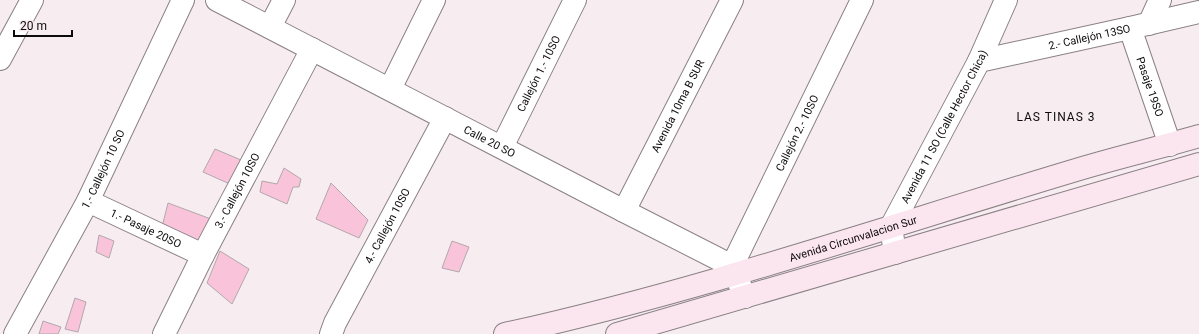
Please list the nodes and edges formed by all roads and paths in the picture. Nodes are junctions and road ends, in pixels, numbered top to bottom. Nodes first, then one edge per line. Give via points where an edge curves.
1 (32, 0) edge
2 (183, 0) edge
3 (218, 0) edge
4 (284, 0) edge
5 (434, 0) edge
6 (575, 0) edge
7 (732, 0) edge
8 (862, 0) edge
9 (1006, 0) edge
10 (1160, 0) edge
11 (1199, 12) edge
12 (1140, 26) junction
13 (270, 27) junction
14 (312, 49) junction
15 (0, 59) edge
16 (979, 61) junction
17 (390, 89) junction
18 (445, 118) junction
19 (1199, 136) edge
20 (1170, 145) junction
21 (502, 147) junction
22 (1097, 163) junction
23 (1199, 164) edge
24 (1102, 193) junction
25 (88, 200) junction
26 (624, 211) junction
27 (891, 227) junction
28 (895, 253) junction
29 (203, 255) junction
30 (734, 270) junction
31 (745, 296) junction
32 (15, 334) edge
33 (164, 334) edge
34 (331, 334) edge
35 (505, 334) edge
36 (617, 334) edge

1 - 15 street
2 - 25 street, 1.- Callejón 10 SO
3 - 13 street, Calle 20 SO
4 - 13 street
5 - 17 street
6 - 21 street, Callejón 1.- 10SO
7 - 26 street, Avenida 10ma B SUR
8 - 30 street, Callejón 2.- 10SO
9 - 16 street, Avenida 11 SO (Calle Hector Chica)
10 - 12 street
11 - 12 street, 2.- Callejón 13SO
12 - 16 street, 2.- Callejón 13SO
12 - 20 street, Pasaje 19SO
13 - 14 street, Calle 20 SO
14 - 17 street, Calle 20 SO
14 - 29 street, 3.- Callejón 10SO
16 - 27 street, Avenida 11 SO (Calle Hector Chica)
17 - 18 street, Calle 20 SO
18 - 21 street, Calle 20 SO
18 - 34 street, 4.- Callejón 10SO
19 - 20 main road, Avenida Circunvalacion Sur
20 - 22 main road, Avenida Circunvalacion Sur
21 - 26 street, Calle 20 SO
22 - 24 main road
22 - 27 main road, Avenida Circunvalacion Sur
23 - 24 main road
24 - 28 main road
25 - 29 street, 1.- Pasaje 20SO
25 - 32 street, 1.- Callejón 10 SO
26 - 30 street, Calle 20 SO
27 - 28 street
27 - 30 main road, Avenida Circunvalacion Sur
28 - 31 main road
29 - 33 street, 3.- Callejón 10SO
30 - 31 street
30 - 35 main road, Avenida Circunvalacion Sur via 574,319
31 - 36 main road

